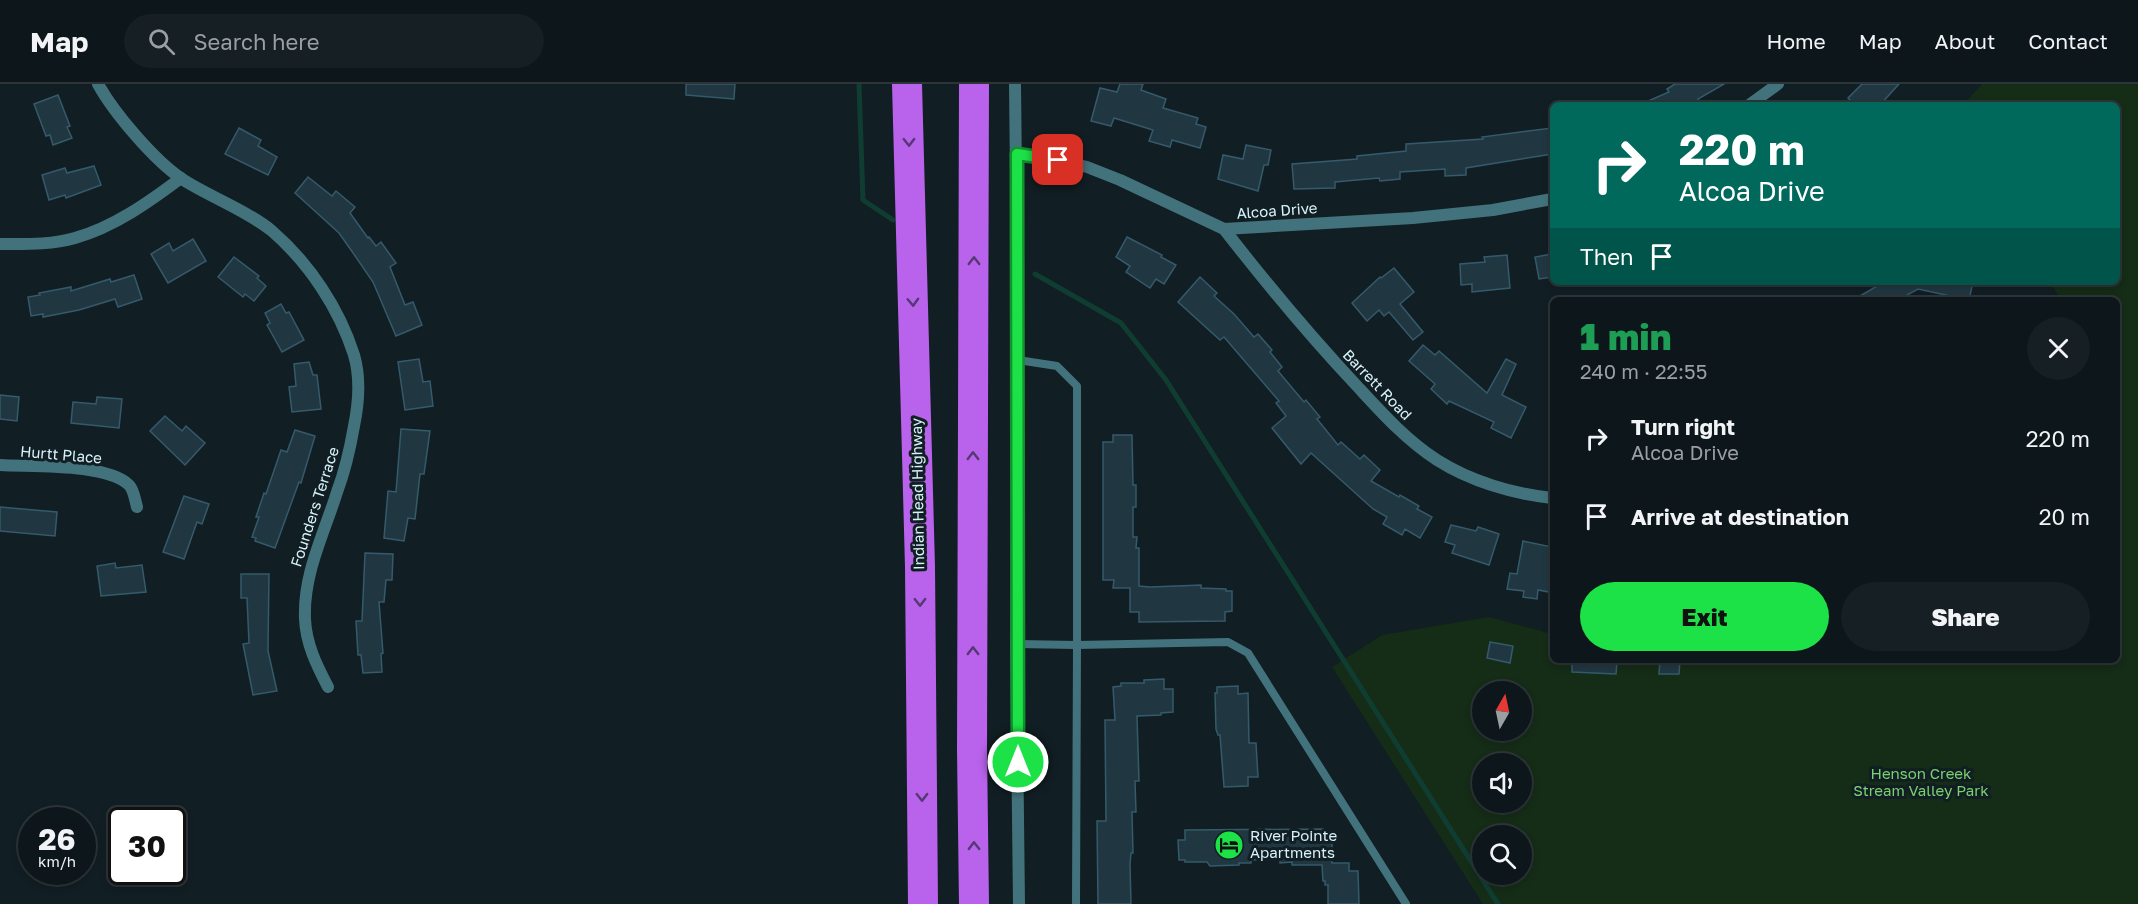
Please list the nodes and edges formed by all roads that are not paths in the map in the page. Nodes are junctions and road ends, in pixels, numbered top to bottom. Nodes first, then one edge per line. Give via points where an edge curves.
1 (98, 84) edge
2 (907, 84) edge
3 (974, 84) edge
4 (1015, 84) edge
5 (1778, 84) edge
6 (1753, 102) edge
7 (1017, 154) junction
8 (181, 178) junction
9 (1550, 199) edge
10 (1224, 230) junction
11 (0, 244) edge
12 (1018, 360) junction
13 (0, 465) edge
14 (1550, 498) edge
15 (137, 507) dead end
16 (1016, 644) junction
17 (1077, 645) junction
18 (328, 687) dead end
19 (924, 904) edge
20 (974, 904) edge
21 (1019, 904) edge
22 (1076, 904) edge
23 (1406, 904) edge

1 - 8 street, Founders Terrace via 139,138
2 -> 19 highway, Indian Head Highway
20 -> 3 highway
4 - 7 street
5 - 6 street
7 - 10 street, Alcoa Drive via 1087,167
7 - 12 street
8 - 11 street via 130,214 91,233 50,243
8 - 18 street, Founders Terrace via 270,230 295,254 332,305 354,354 359,392 351,444 306,589 308,638
9 - 10 street, Alcoa Drive via 1413,218
10 - 14 street, Barrett Road via 1331,358 1404,435 1435,459 1473,478
12 - 16 street
12 - 17 lane via 1057,366 1077,386
13 - 15 street, Hurtt Place via 101,472 120,478 131,488
16 - 17 lane
16 - 21 street
17 - 22 lane
17 - 23 lane via 1228,642 1248,653

